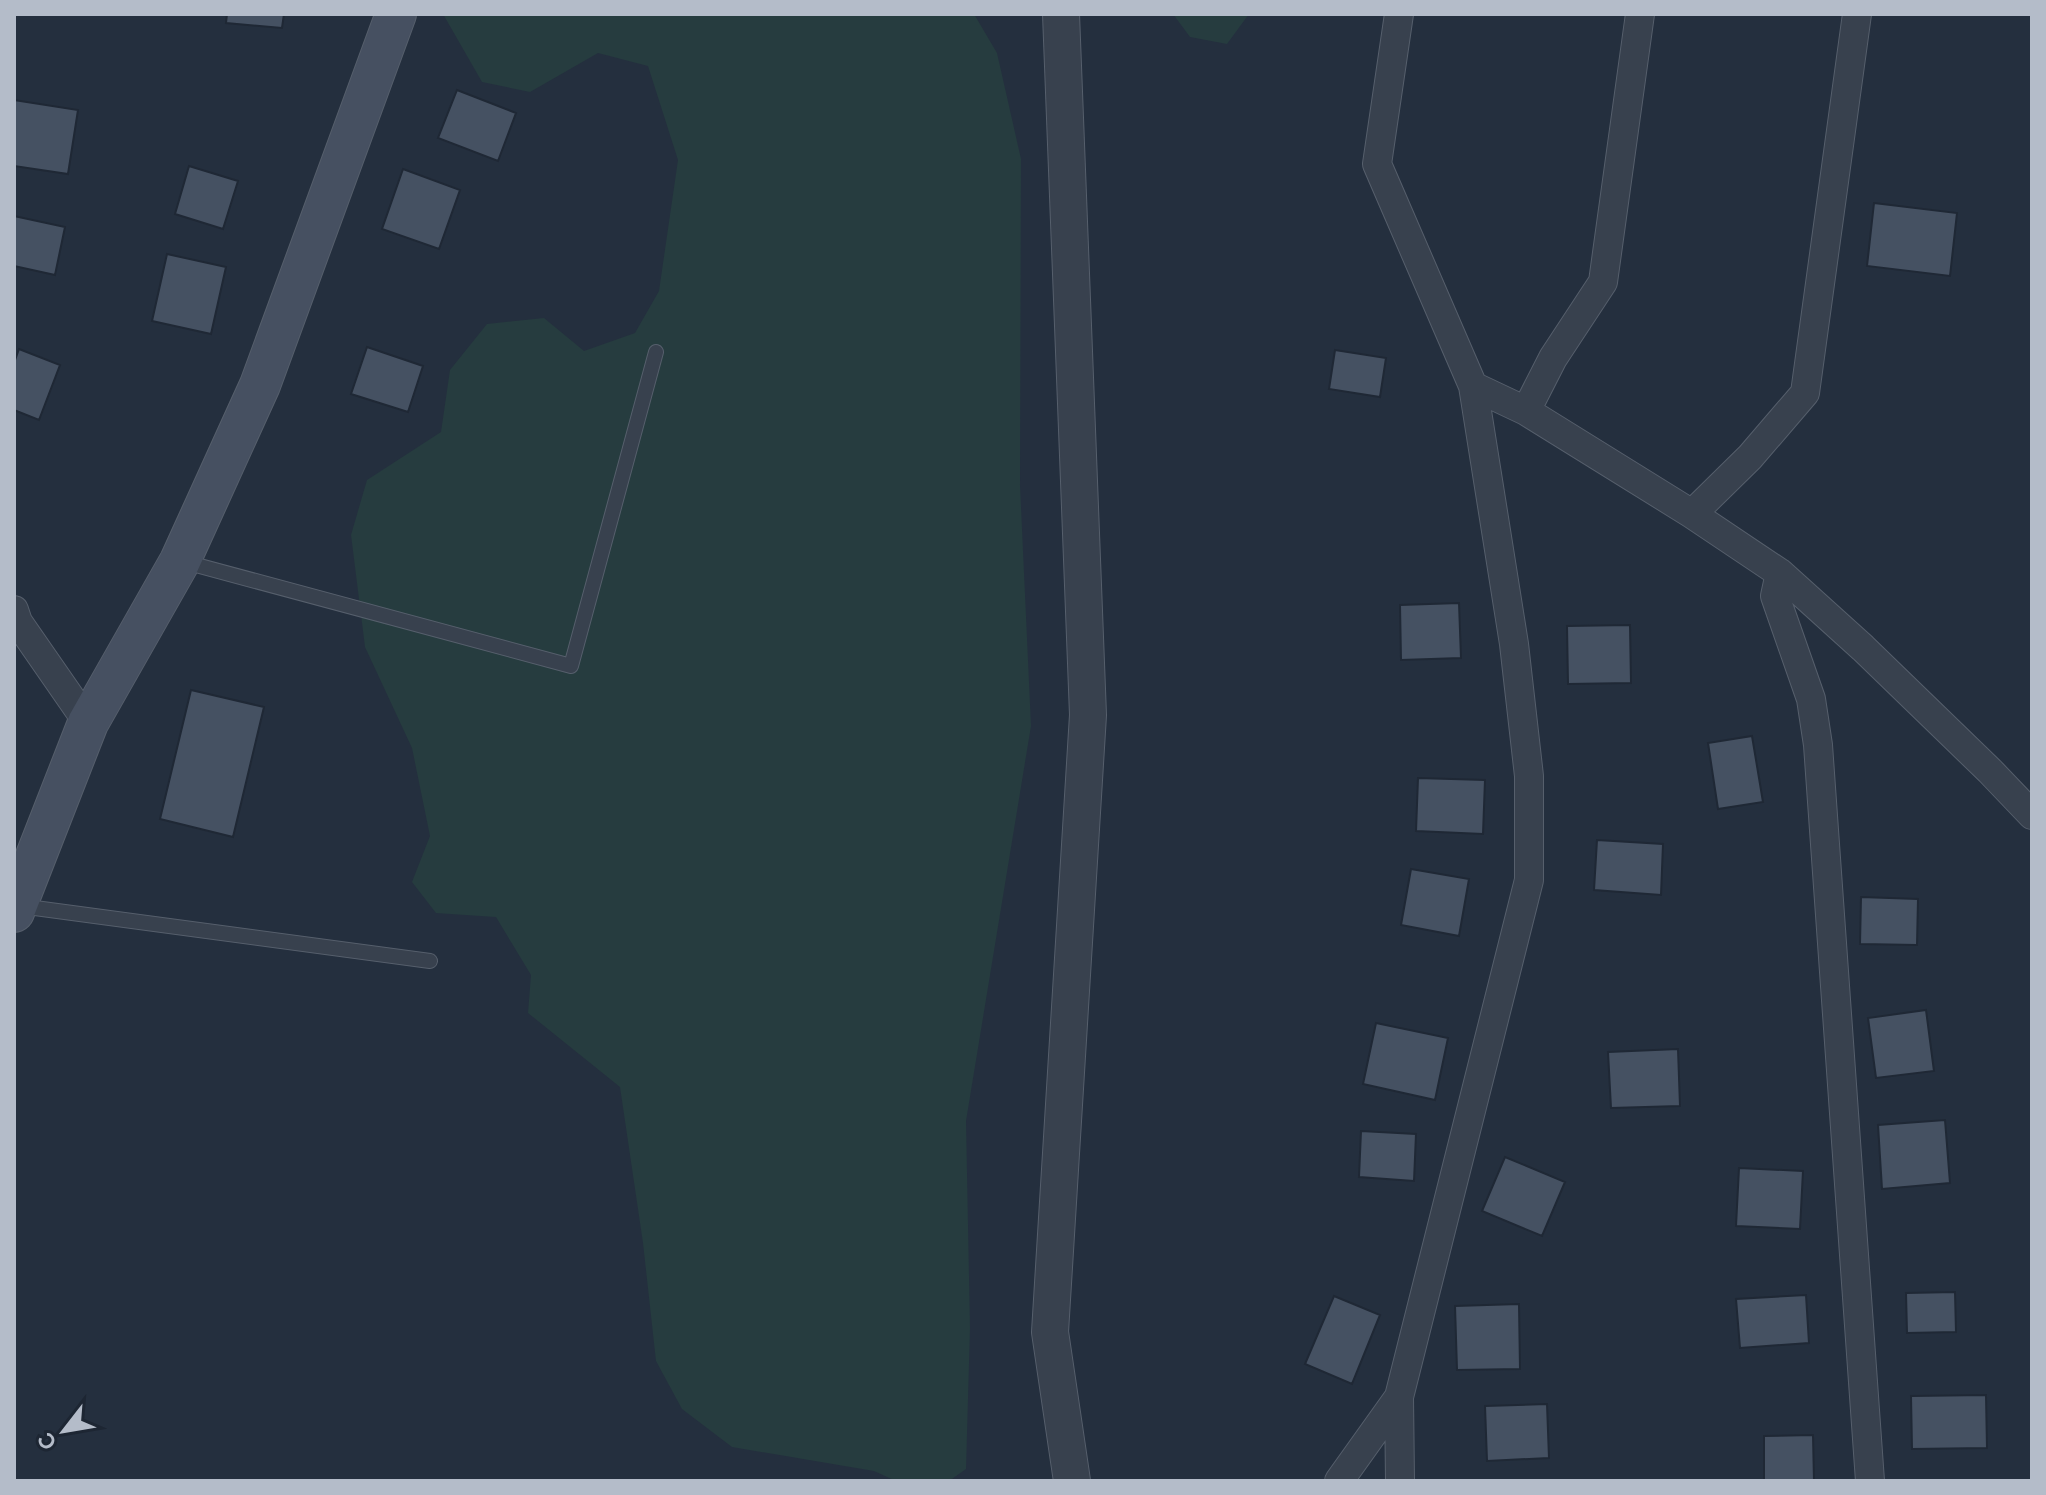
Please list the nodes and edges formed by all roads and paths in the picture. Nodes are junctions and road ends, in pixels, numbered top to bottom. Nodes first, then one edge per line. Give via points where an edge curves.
1 (396, 14) edge
2 (1061, 14) edge
3 (1399, 14) edge
4 (1640, 14) edge
5 (1857, 14) edge
6 (656, 352) dead end
7 (1473, 386) junction
8 (1526, 411) junction
9 (1692, 514) junction
10 (180, 561) junction
11 (1780, 573) junction
12 (14, 610) edge
13 (88, 723) junction
14 (2032, 815) edge
15 (15, 909) edge
16 (430, 961) dead end
17 (1399, 1397) junction
18 (1072, 1481) edge
19 (1339, 1481) edge
20 (1400, 1481) edge
21 (1870, 1481) edge

1 - 10 main road via 260,385
2 - 18 street via 1088,715 1050,1332
3 - 7 street via 1377,164
4 - 8 street via 1603,282
5 - 9 street via 1805,393
6 - 10 lane via 571,666
7 - 8 street
7 - 17 street via 1516,659 1529,776 1529,880
8 - 9 street
9 - 11 street
10 - 13 main road
11 - 14 street
11 - 21 street via 1775,596 1811,699 1818,745
12 - 13 street
13 - 15 main road
15 - 16 lane
17 - 19 street
17 - 20 street

